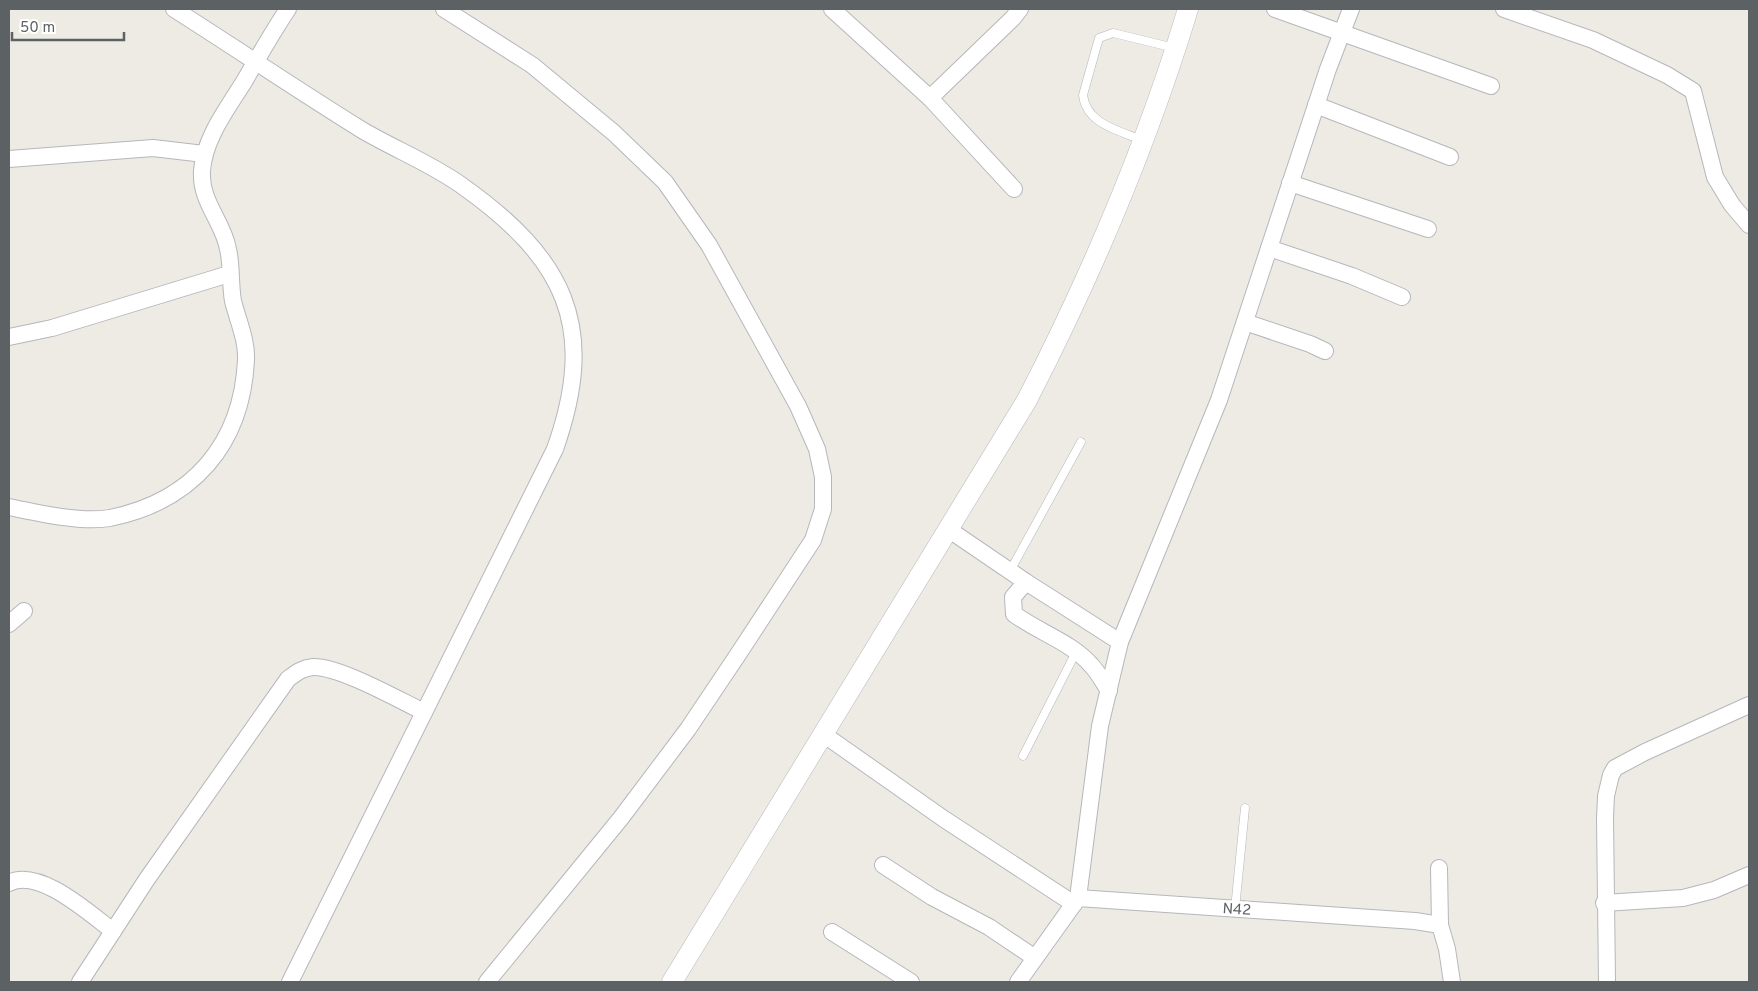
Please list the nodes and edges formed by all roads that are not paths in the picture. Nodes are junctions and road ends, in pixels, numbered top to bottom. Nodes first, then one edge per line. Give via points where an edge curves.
1 (174, 9) edge
2 (288, 9) edge
3 (444, 9) edge
4 (832, 9) edge
5 (1020, 9) edge
6 (1188, 9) edge
7 (1275, 9) edge
8 (1351, 9) edge
9 (1504, 9) edge
10 (1342, 33) junction
11 (1176, 48) junction
12 (256, 62) junction
13 (1491, 86) dead end
14 (930, 98) junction
15 (1316, 105) junction
16 (1144, 141) junction
17 (204, 154) junction
18 (1450, 157) dead end
19 (9, 159) edge
20 (1290, 183) junction
21 (1014, 189) dead end
22 (1749, 225) edge
23 (1428, 229) dead end
24 (1268, 248) junction
25 (229, 274) junction
26 (1402, 298) dead end
27 (1245, 322) junction
28 (9, 338) edge
29 (1325, 351) dead end
30 (1080, 442) dead end
31 (9, 507) edge
32 (948, 528) junction
33 (1010, 571) junction
34 (1026, 582) junction
35 (24, 611) dead end
36 (9, 624) edge
37 (1120, 642) junction
38 (1076, 652) junction
39 (1108, 691) junction
40 (1749, 705) edge
41 (424, 712) junction
42 (823, 734) junction
43 (1023, 756) dead end
44 (1245, 808) dead end
45 (883, 865) dead end
46 (1439, 868) dead end
47 (1749, 875) edge
48 (9, 883) edge
49 (1076, 901) junction
50 (1604, 904) junction
51 (1235, 909) junction
52 (1440, 925) junction
53 (113, 931) junction
54 (832, 932) dead end
55 (1035, 958) junction
56 (80, 982) edge
57 (290, 982) edge
58 (487, 982) edge
59 (672, 982) edge
60 (911, 982) edge
61 (1018, 982) edge
62 (1452, 982) edge
63 (1607, 982) edge

1 - 12 street
2 - 12 street
3 - 58 street via 532,65 614,133 665,182 709,245 798,406 817,449 823,477 823,509 813,540 737,656 622,818
4 - 14 street
5 - 14 street
6 - 11 street
7 - 10 street
8 - 10 street
9 - 22 street via 1593,40 1693,91 1715,177
10 - 13 street
10 - 15 street
11 - 16 street
11 - 16 lane via 1113,33 1099,38 1083,95 1084,102 1097,121
12 - 17 street
12 - 41 street via 364,131 460,184 518,231 542,257 561,288 570,318 574,348 572,381 568,410 556,449
14 - 21 street
15 - 18 street
15 - 20 street
16 - 32 street via 1103,242 1054,348 1027,400
17 - 19 street via 153,148
17 - 25 street via 202,186 208,206 226,237
20 - 23 street
20 - 24 street
24 - 26 street via 1359,279
24 - 27 street
25 - 28 street
25 - 31 street via 245,347 244,384 240,408 230,432 216,456 197,478 152,506 109,518 78,518
27 - 29 street
27 - 37 street via 1219,400
30 - 33 lane
32 - 33 street
32 - 42 street
33 - 34 street
34 - 37 street
34 - 38 street via 1013,597 1014,614
35 - 36 street
37 - 39 street
38 - 39 street via 1091,665
38 - 43 lane
39 - 49 street via 1100,726
40 - 50 street via 1615,768 1606,796
41 - 53 street via 319,667 300,670 288,678
41 - 57 street
42 - 49 street via 944,819
42 - 59 street
44 - 51 lane
45 - 55 street
46 - 52 street
47 - 50 street via 1684,898
48 - 53 street via 21,880 44,884
49 - 51 street, N42
49 - 55 street
50 - 63 street
51 - 52 street, N42
52 - 62 street
53 - 56 street
54 - 60 street
55 - 61 street

